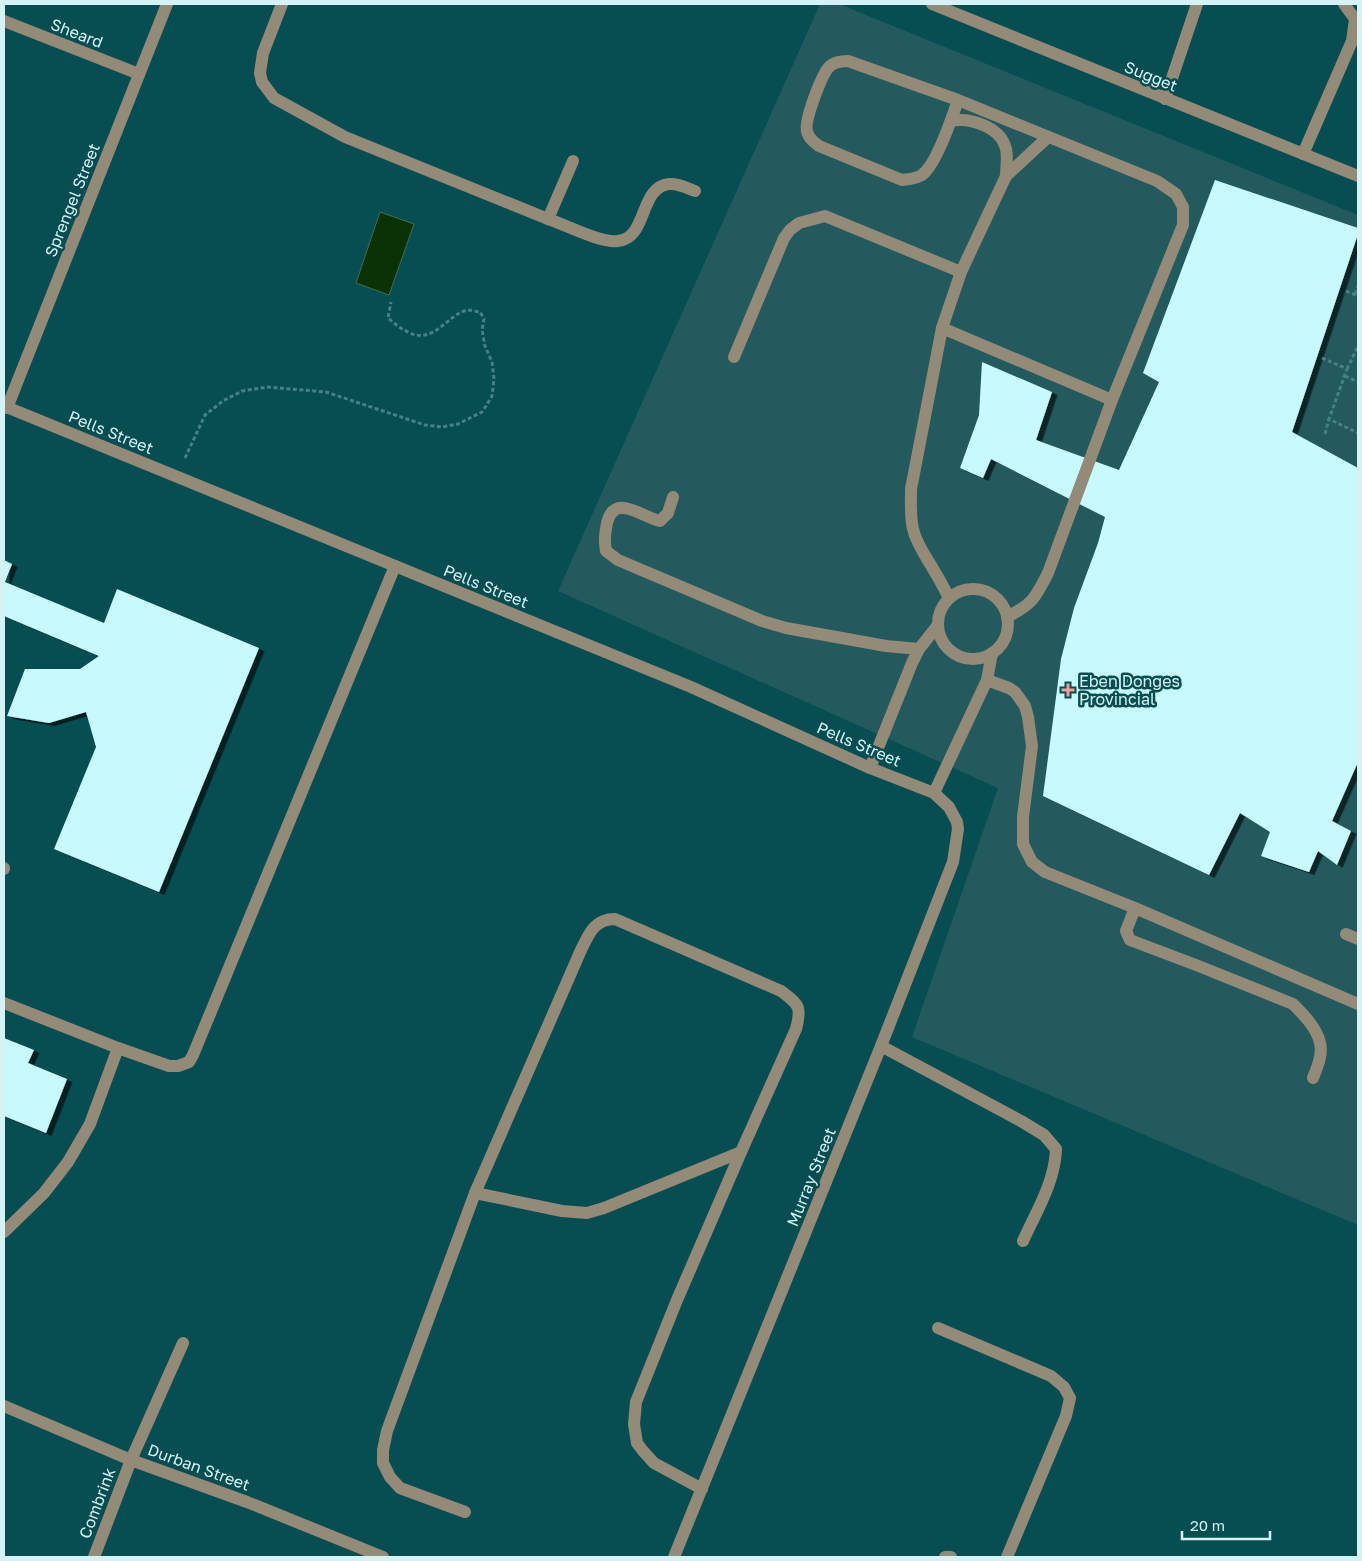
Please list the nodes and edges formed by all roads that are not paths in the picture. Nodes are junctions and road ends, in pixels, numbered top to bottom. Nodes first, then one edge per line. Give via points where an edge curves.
1 (167, 4) edge
2 (282, 4) edge
3 (932, 4) edge
4 (1197, 4) edge
5 (1344, 4) edge
6 (954, 8) edge
7 (4, 21) edge
8 (139, 74) junction
9 (1165, 99) junction
10 (958, 100) junction
11 (951, 121) junction
12 (1048, 137) junction
13 (1303, 154) junction
14 (573, 160) dead end
15 (1006, 176) junction
16 (1358, 176) edge
17 (695, 191) dead end
18 (548, 218) junction
19 (961, 272) junction
20 (942, 328) junction
21 (734, 357) dead end
22 (1112, 400) junction
23 (6, 407) edge
24 (673, 497) dead end
25 (395, 566) junction
26 (949, 598) junction
27 (1007, 617) junction
28 (938, 625) junction
29 (919, 649) junction
30 (992, 653) junction
31 (987, 680) junction
32 (870, 768) junction
33 (934, 793) junction
34 (950, 807) joint
35 (1136, 908) junction
36 (1346, 934) dead end
37 (1358, 939) edge
38 (4, 1003) edge
39 (1358, 1004) edge
40 (881, 1046) junction
41 (118, 1048) junction
42 (1313, 1078) dead end
43 (741, 1152) junction
44 (475, 1192) junction
45 (4, 1232) edge
46 (1023, 1242) dead end
47 (938, 1328) dead end
48 (183, 1343) dead end
49 (4, 1406) edge
50 (132, 1460) junction
51 (702, 1489) junction
52 (465, 1512) dead end
53 (94, 1557) edge
54 (383, 1557) edge
55 (674, 1557) edge
56 (945, 1557) edge
57 (951, 1557) edge
58 (1007, 1557) edge

1 - 8 street, Sprengel Street
2 - 18 street via 263,53 260,74 274,98 345,137
3 - 6 street, Sugget
4 - 9 street
5 - 13 street via 1354,20 1352,41
6 - 9 street, Sugget
7 - 8 street, Sheard
8 - 23 street, Sprengel Street
9 - 13 street, Sugget
10 - 11 street
10 - 11 street via 848,61 839,62 825,72 806,131 819,146 902,180 922,175 930,166
10 - 12 street
11 - 15 street via 960,119 982,124 1000,138 1006,148
12 - 15 street
12 - 22 street via 1157,181 1176,194 1183,208 1183,225
13 - 16 street, Sugget
14 - 18 street
15 - 19 street
17 - 18 street via 678,184 661,186 652,192 632,233 617,241 602,240
19 - 20 street
19 - 21 street via 825,216 799,224 784,238
20 - 22 street
20 - 26 street via 911,490 911,510 917,541
22 - 27 street via 1048,573 1037,595 1025,608
23 - 25 street, Pells Street
24 - 29 street via 668,513 660,521 633,510 614,509 609,515 604,538 606,551 618,560 770,623 886,646
25 - 32 street, Pells Street via 691,687
25 - 41 street via 189,1062 169,1066
26 - 27 street via 963,590 979,589 999,600
26 - 28 street via 942,608
27 - 30 street via 1005,639
28 - 29 street
28 - 30 street via 945,646 955,654 974,659
29 - 32 street
30 - 31 street
31 - 33 street
31 - 35 street via 1015,692 1028,717 1032,746 1023,844 1032,862 1045,872
32 - 33 street, Pells Street
33 - 34 street, Pells Street
34 - 40 street, Murray Street via 958,829 953,862
35 - 39 street
35 - 42 street via 1126,931 1130,940 1293,1004 1305,1016 1320,1043
36 - 37 street
38 - 41 street
40 - 46 street via 1021,1121 1044,1135 1056,1149 1052,1176
40 - 51 street, Murray Street
41 - 45 street via 90,1124 68,1162 44,1193
43 - 44 street via 587,1214
43 - 44 street via 796,1029 799,1008 781,992 615,919 606,919 591,930 581,950
43 - 51 street via 636,1402 634,1424 637,1443 643,1451 654,1463
44 - 52 street via 387,1431 383,1450 383,1463 400,1488
47 - 58 street via 1051,1376 1064,1387 1070,1398 1066,1416
48 - 50 street, Combrink
49 - 50 street, Durban Street
50 - 53 street, Combrink
50 - 54 street, Durban Street via 248,1502
51 - 55 street, Murray Street
56 - 57 street

